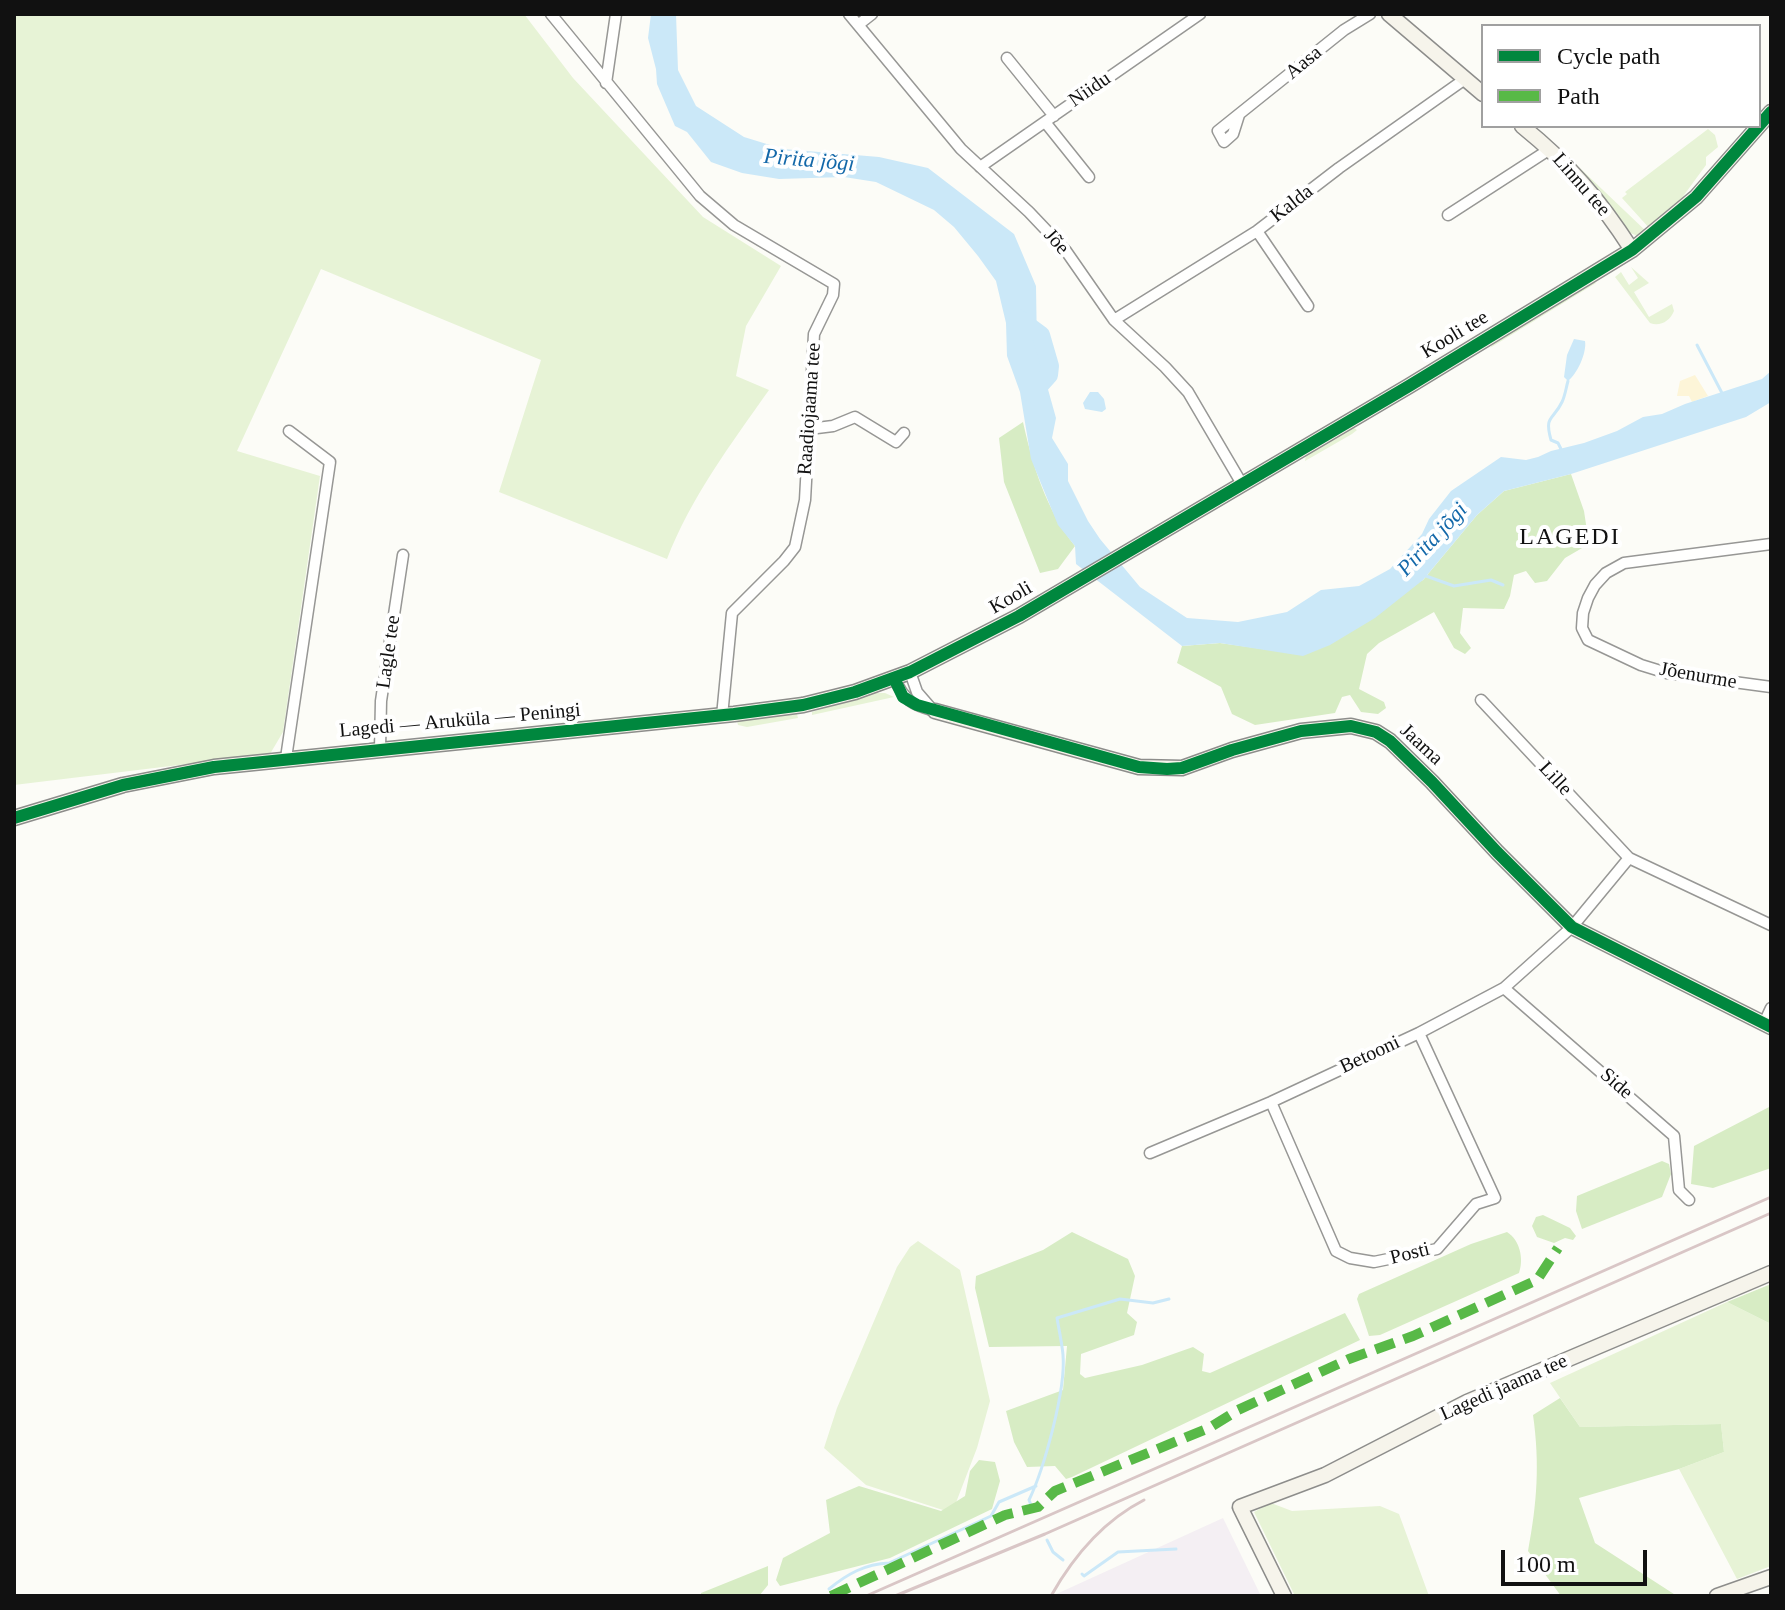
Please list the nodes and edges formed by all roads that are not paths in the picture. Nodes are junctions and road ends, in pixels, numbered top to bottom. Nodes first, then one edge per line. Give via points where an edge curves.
1 (551, 14) edge
2 (616, 14) edge
3 (849, 14) edge
4 (872, 14) edge
5 (1200, 14) edge
6 (1370, 14) edge
7 (1389, 14) edge
8 (858, 25) junction
9 (1007, 58) dead end
10 (1465, 79) junction
11 (606, 83) junction
12 (1481, 92) edge
13 (1239, 115) dead end
14 (1049, 119) junction
15 (1524, 128) edge
16 (1757, 128) edge
17 (1550, 149) junction
18 (980, 167) junction
19 (1089, 177) dead end
20 (1448, 215) dead end
21 (1257, 231) junction
22 (1632, 250) junction
23 (1308, 306) dead end
24 (1114, 320) junction
25 (809, 429) junction
26 (289, 431) dead end
27 (904, 433) dead end
28 (1242, 484) junction
29 (1771, 544) edge
30 (1127, 552) joint
31 (403, 555) dead end
32 (910, 672) junction
33 (894, 678) junction
34 (1771, 687) edge
35 (1481, 700) dead end
36 (935, 711) junction
37 (722, 716) junction
38 (380, 749) junction
39 (286, 758) junction
40 (14, 818) edge
41 (1629, 858) junction
42 (1771, 925) edge
43 (1572, 927) junction
44 (1504, 988) junction
45 (1771, 1008) edge
46 (1768, 1025) edge
47 (1419, 1033) junction
48 (1271, 1102) junction
49 (1150, 1153) dead end
50 (1689, 1200) dead end
51 (1771, 1273) edge
52 (1771, 1577) edge
53 (1284, 1596) edge
54 (1717, 1596) edge

1 - 11 street, Raadiojaama tee
2 - 11 street
3 - 8 street, Jõe
4 - 8 street
5 - 14 street, Niidu
6 - 13 street, Aasa
7 - 10 street
8 - 18 street, Jõe
9 - 14 street
10 - 12 street
10 - 21 street, Kalda
11 - 25 street, Raadiojaama tee via 700,196 734,225 834,284 814,334
14 - 18 street, Niidu
14 - 19 street
15 - 17 street, Linnu tee
16 - 22 street, Kooli tee via 1696,197
17 - 20 street
17 - 22 street, Linnu tee via 1592,193
18 - 24 street, Jõe via 1066,251
21 - 23 street
21 - 24 street, Kalda
22 - 28 street, Kooli tee
24 - 28 street, Jõe via 1188,392
25 - 27 street via 855,417 896,442
25 - 37 street, Raadiojaama tee via 805,500 795,547 732,613
26 - 39 street via 330,462
28 - 30 street, Kooli tee
29 - 34 street, Jõenurme via 1624,563 1595,585 1582,628 1588,640 1641,665
30 - 32 street, Kooli via 1006,624
31 - 38 street, Lagle tee via 381,701
32 - 33 street, Lagedi — Aruküla — Peningi
32 - 36 street via 924,703
33 - 36 street, Jaama via 903,697
33 - 37 street, Lagedi — Aruküla — Peningi via 803,705
35 - 41 street, Lille
36 - 43 street, Jaama via 1139,767 1167,769 1301,731 1351,726 1376,732 1422,772
37 - 38 street, Lagedi — Aruküla — Peningi
38 - 39 street, Lagedi — Aruküla — Peningi
39 - 40 street, Lagedi — Aruküla — Peningi via 123,785
41 - 42 street, Lille
41 - 43 street
43 - 44 street, Betooni
43 - 46 street, Jaama
44 - 47 street, Betooni
44 - 50 street, Side via 1674,1136 1679,1190
45 - 46 street
47 - 48 street, Betooni
47 - 48 street, Posti via 1495,1198 1476,1204 1437,1249 1374,1262 1336,1251
48 - 49 street, Betooni
51 - 53 street, Lagedi jaama tee via 1467,1402 1325,1475 1240,1507
52 - 54 street

